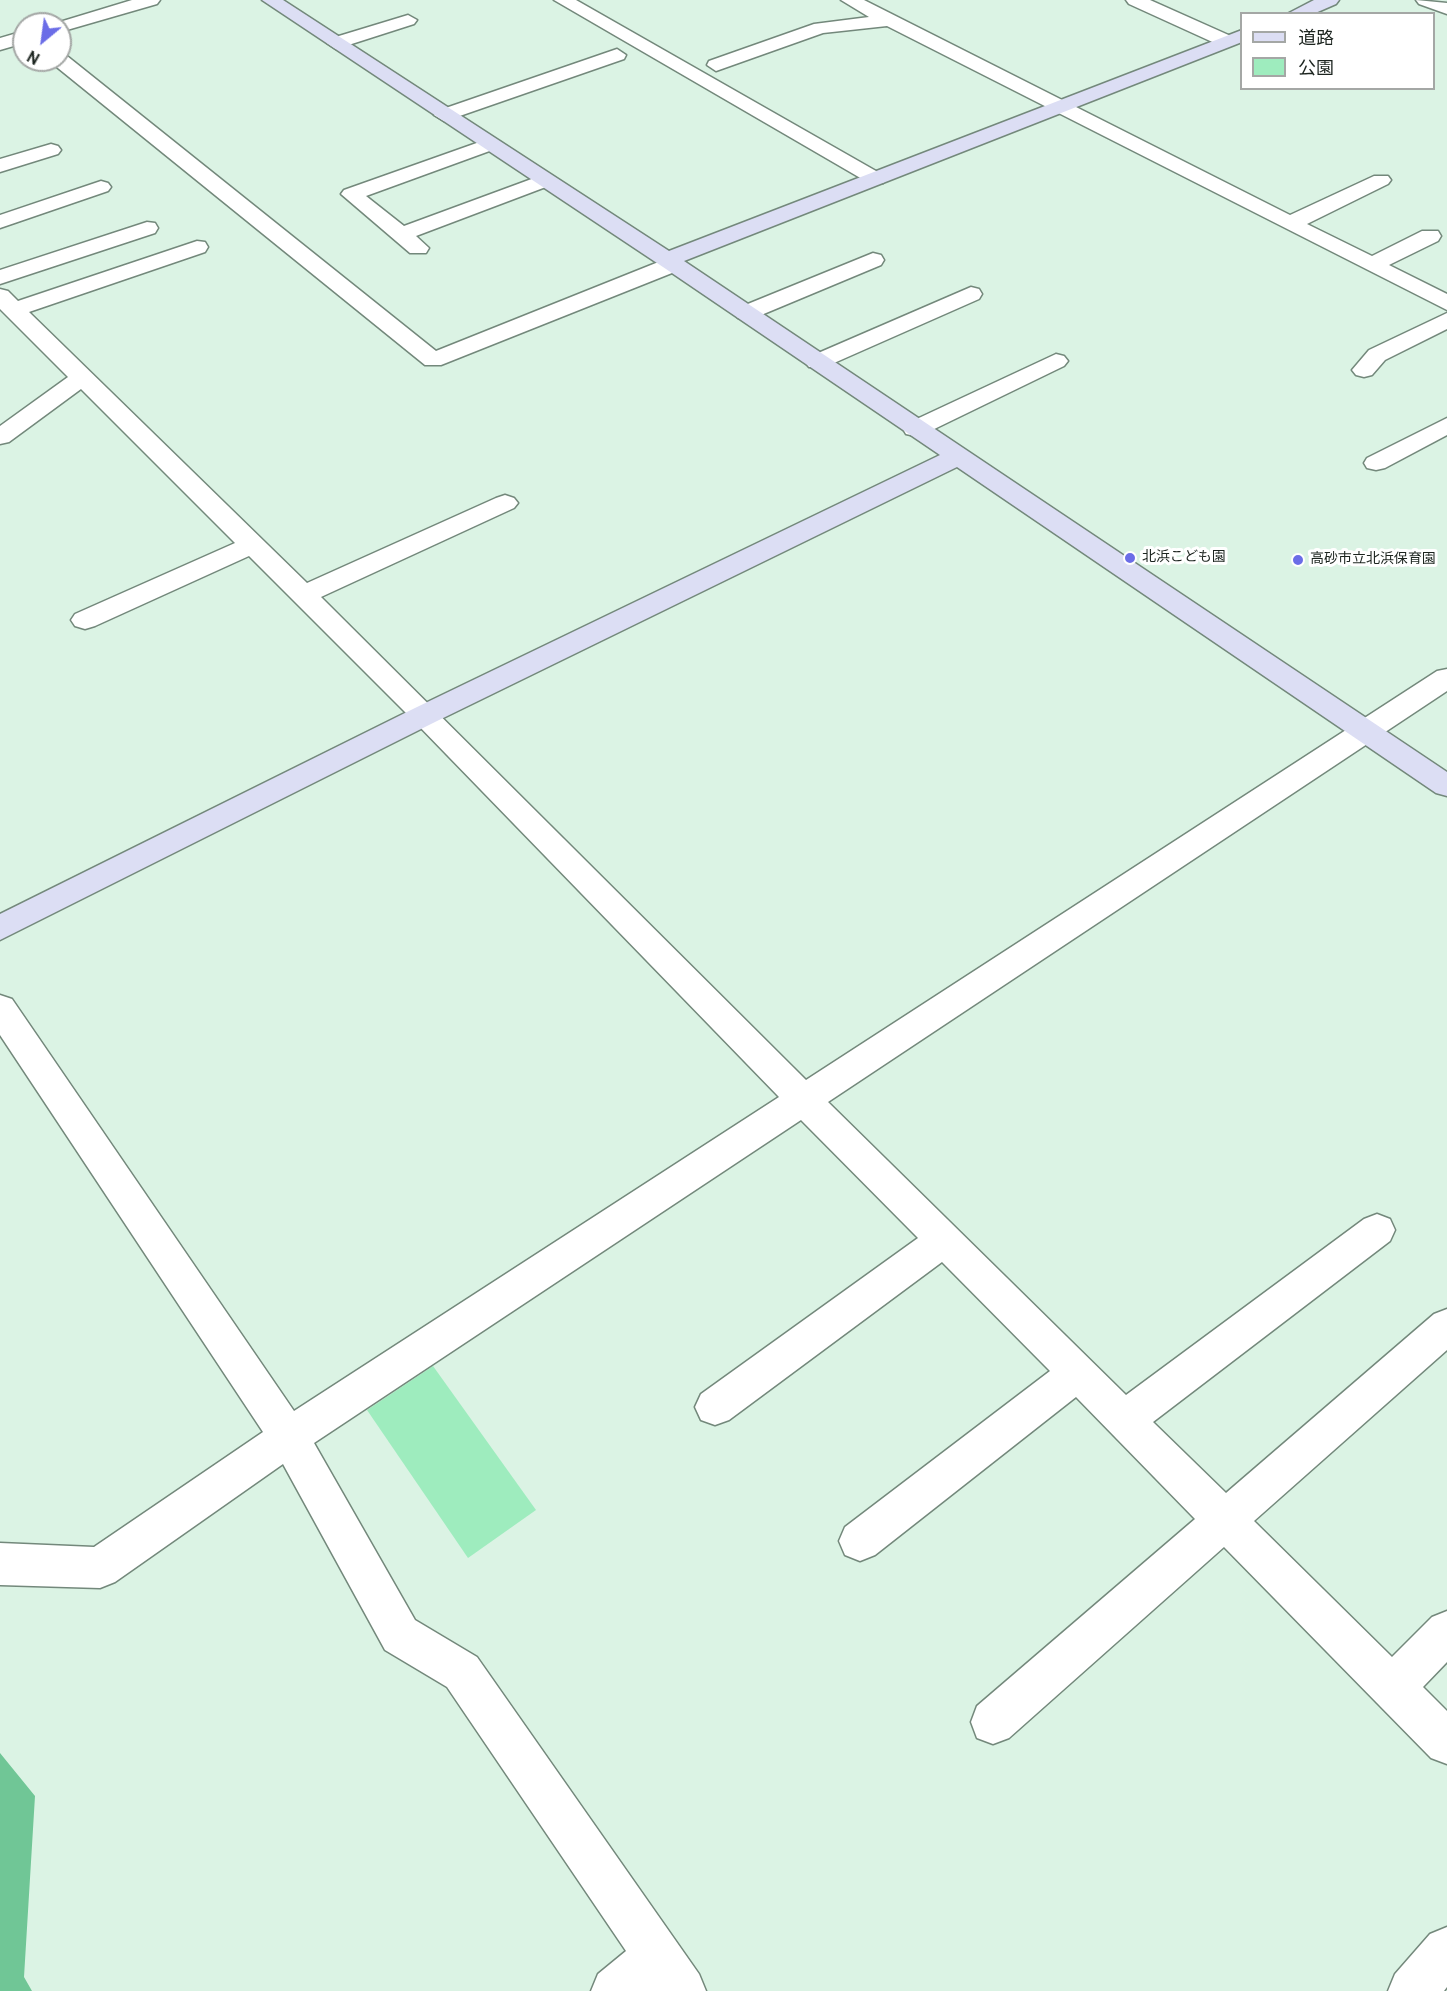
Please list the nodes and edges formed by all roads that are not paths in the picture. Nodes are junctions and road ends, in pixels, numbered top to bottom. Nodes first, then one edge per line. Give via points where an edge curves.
1 (151, 0) edge
2 (271, 0) edge
3 (563, 0) edge
4 (850, 0) edge
5 (1135, 0) edge
6 (1330, 0) edge
7 (1425, 0) edge
8 (1447, 9) edge
9 (1301, 12) edge
10 (408, 20) dead end
11 (890, 20) junction
12 (72, 23) edge
13 (1234, 38) edge
14 (336, 43) junction
15 (723, 46) dead end
16 (617, 55) dead end
17 (742, 56) junction
18 (716, 65) dead end
19 (72, 70) edge
20 (1063, 106) junction
21 (444, 115) junction
22 (489, 145) junction
23 (51, 150) dead end
24 (0, 166) edge
25 (876, 178) junction
26 (1381, 180) dead end
27 (544, 181) junction
28 (102, 188) dead end
29 (0, 222) edge
30 (1291, 223) junction
31 (147, 228) dead end
32 (401, 234) junction
33 (1430, 236) dead end
34 (197, 247) dead end
35 (418, 248) dead end
36 (670, 262) junction
37 (1372, 264) junction
38 (863, 270) dead end
39 (0, 277) edge
40 (971, 294) dead end
41 (7, 303) edge
42 (1447, 303) edge
43 (746, 314) junction
44 (1447, 320) edge
45 (1056, 361) dead end
46 (818, 362) junction
47 (1364, 370) dead end
48 (82, 377) junction
49 (1447, 425) edge
50 (915, 429) junction
51 (0, 437) edge
52 (957, 457) junction
53 (1376, 463) dead end
54 (503, 502) dead end
55 (252, 545) junction
56 (303, 595) junction
57 (85, 620) dead end
58 (1447, 678) edge
59 (424, 715) junction
60 (1366, 731) junction
61 (1447, 786) edge
62 (0, 928) edge
63 (0, 1008) edge
64 (804, 1100) junction
65 (1377, 1230) dead end
66 (944, 1240) junction
67 (1447, 1326) edge
68 (1077, 1373) junction
69 (715, 1407) dead end
70 (1124, 1420) junction
71 (289, 1437) junction
72 (1224, 1520) junction
73 (860, 1541) dead end
74 (0, 1563) edge
75 (1447, 1632) edge
76 (1392, 1687) junction
77 (993, 1722) dead end
78 (1447, 1742) edge
79 (1447, 1952) edge
80 (670, 1973) edge
81 (615, 1991) edge
82 (1412, 1991) edge

1 - 12 street
2 - 14 street
3 - 25 street
4 - 11 street
5 - 13 street
6 - 9 street
7 - 8 street
10 - 14 street
11 - 17 street via 820,28
11 - 20 street
13 - 20 street
14 - 21 street
15 - 17 street
16 - 21 street
17 - 18 street
19 - 36 street via 433,360
20 - 25 street
20 - 30 street
21 - 22 street
22 - 27 street
22 - 32 street via 351,194
23 - 24 street
25 - 36 street
26 - 30 street
27 - 32 street
27 - 36 street
28 - 29 street
30 - 37 street
31 - 39 street
32 - 35 street
33 - 37 street
34 - 41 street
36 - 43 street
37 - 42 street
38 - 43 street
40 - 46 street
41 - 48 street
43 - 46 street
44 - 47 street via 1377,355
45 - 50 street
46 - 50 street
48 - 51 street
48 - 55 street
49 - 53 street
50 - 52 street
52 - 59 street
52 - 60 street
54 - 56 street
55 - 56 street
55 - 57 street
56 - 59 street
58 - 60 street
59 - 62 street
59 - 64 street
60 - 61 street
60 - 64 street
63 - 71 street
64 - 66 street
64 - 71 street
65 - 70 street
66 - 68 street
66 - 69 street
67 - 72 street
68 - 70 street
68 - 73 street
70 - 72 street
71 - 74 street via 100,1568
71 - 80 street via 400,1635 462,1672
72 - 76 street
72 - 77 street
75 - 76 street
76 - 78 street
79 - 82 street
80 - 81 street

